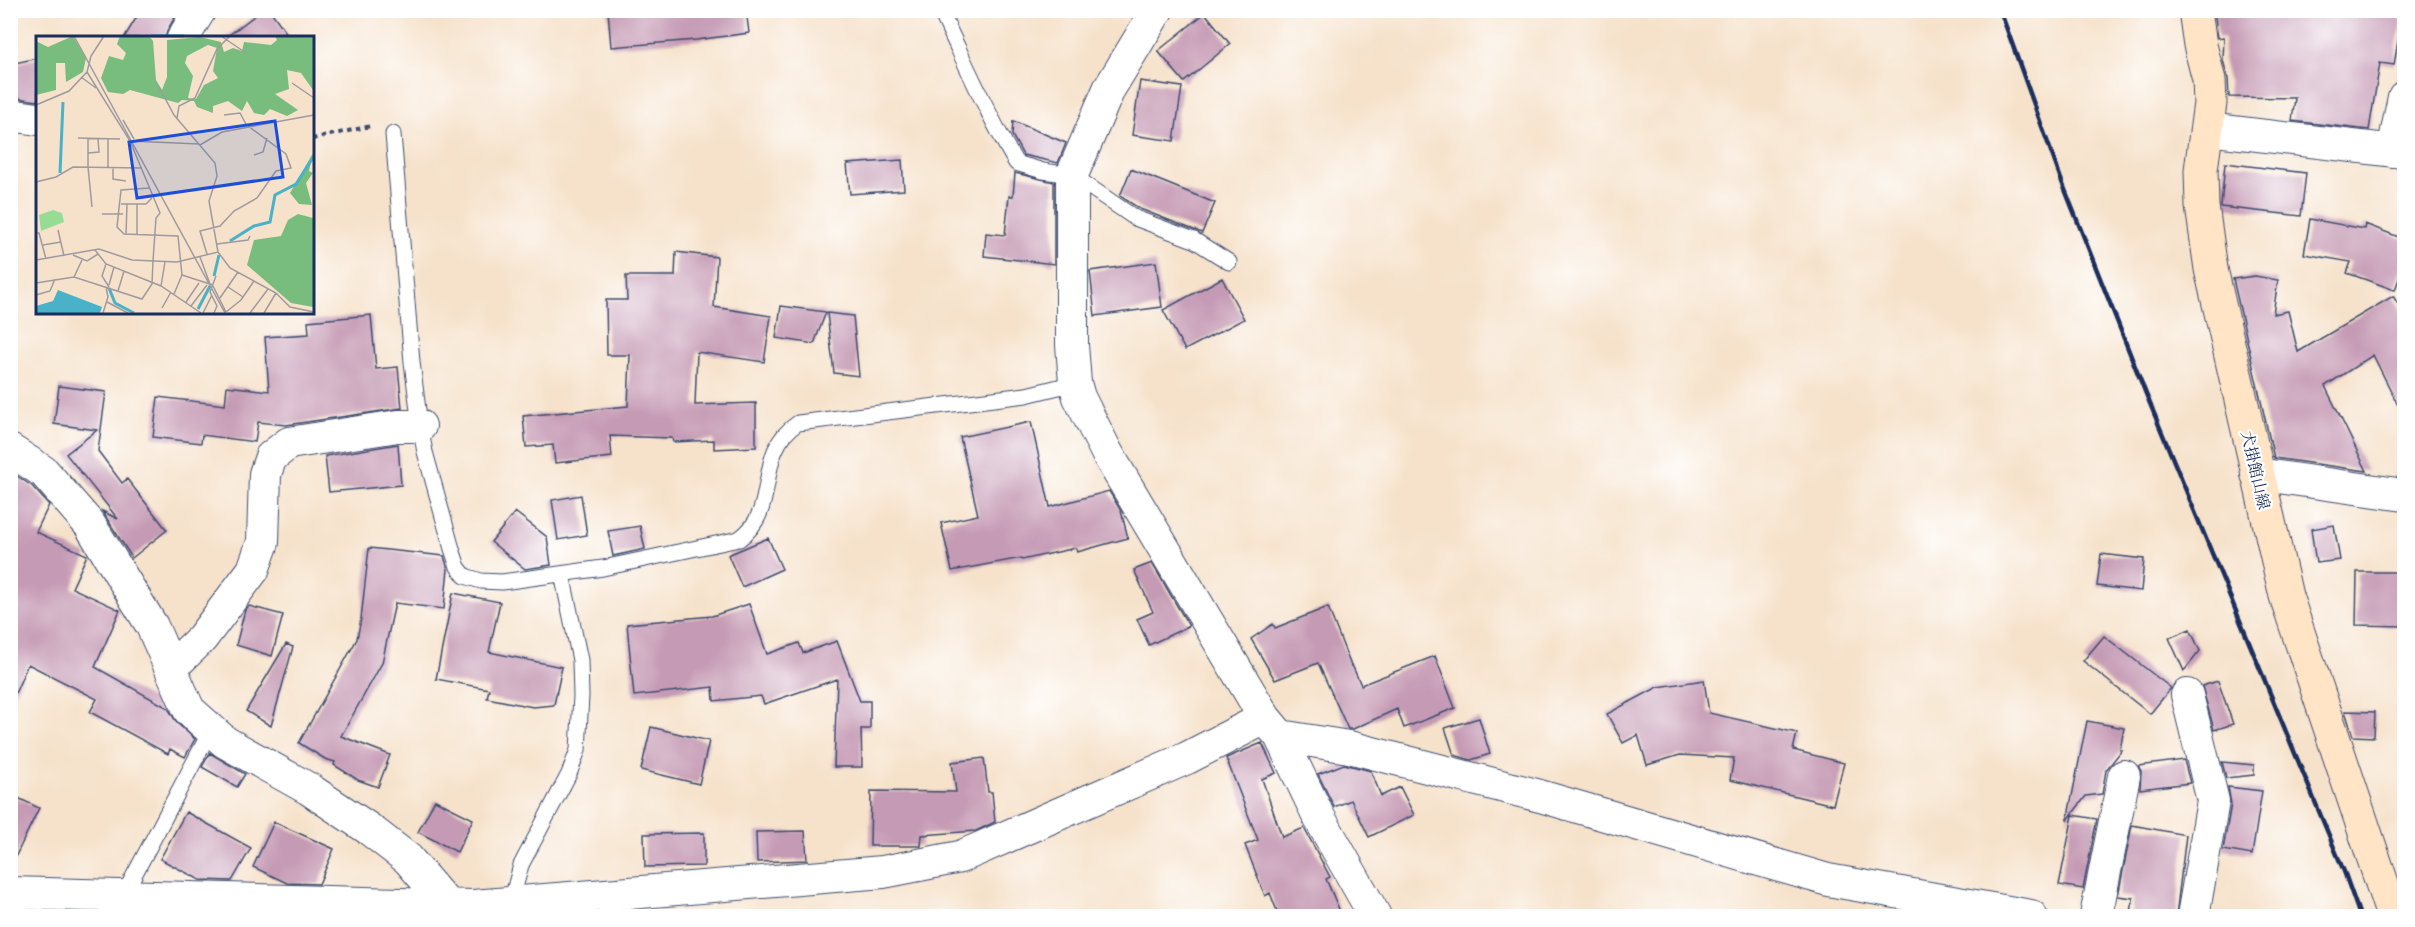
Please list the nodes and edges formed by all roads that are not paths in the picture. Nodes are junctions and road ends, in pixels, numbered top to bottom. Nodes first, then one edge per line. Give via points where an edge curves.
1 (200, 10) edge
2 (940, 10) edge
3 (1157, 10) edge
4 (2195, 10) edge
5 (184, 36) edge
6 (2404, 97) edge
7 (10, 115) edge
8 (36, 119) edge
9 (2207, 129) junction
10 (393, 134) road end
11 (2398, 152) edge
12 (1072, 175) junction
13 (1229, 262) dead end
14 (1076, 383) junction
15 (420, 426) junction
16 (10, 450) edge
17 (2257, 474) junction
18 (2404, 495) edge
19 (562, 574) junction
20 (172, 666) junction
21 (2187, 695) dead end
22 (1273, 727) junction
23 (211, 730) junction
24 (2124, 776) dead end
25 (10, 893) edge
26 (123, 896) junction
27 (511, 903) junction
28 (466, 910) edge
29 (1375, 916) edge
30 (2031, 916) edge
31 (2096, 916) edge
32 (2193, 916) edge
33 (2393, 916) edge

1 - 5 street
2 - 12 lane via 990,120 1016,163
3 - 12 street via 1109,88
4 - 9 main road, 犬掛館山線 via 2209,80
6 - 11 street
7 - 8 street
9 - 11 street
9 - 17 main road, 犬掛館山線 via 2201,170 2205,238
10 - 15 lane
12 - 13 lane via 1136,219 1194,240
12 - 14 street via 1072,345
14 - 19 lane via 1026,396 798,423 786,430 775,445 759,516 752,530 739,539
14 - 22 street via 1079,398 1107,453
15 - 19 lane via 452,549 465,576 502,582
15 - 20 street via 289,443 272,457 265,474 263,542 254,570 202,638
16 - 20 street via 44,472 90,525
17 - 18 street
17 - 33 main road, 犬掛館山線 via 2286,596
19 - 27 lane via 580,660 578,750 522,865
20 - 23 street via 189,710
21 - 32 street via 2213,801
22 - 27 street via 1176,763 960,857 937,863 883,872
22 - 29 street
22 - 30 street via 1540,796 1828,880
23 - 26 lane
23 - 28 street via 369,829
24 - 31 street
25 - 26 street
26 - 28 street
27 - 28 street

